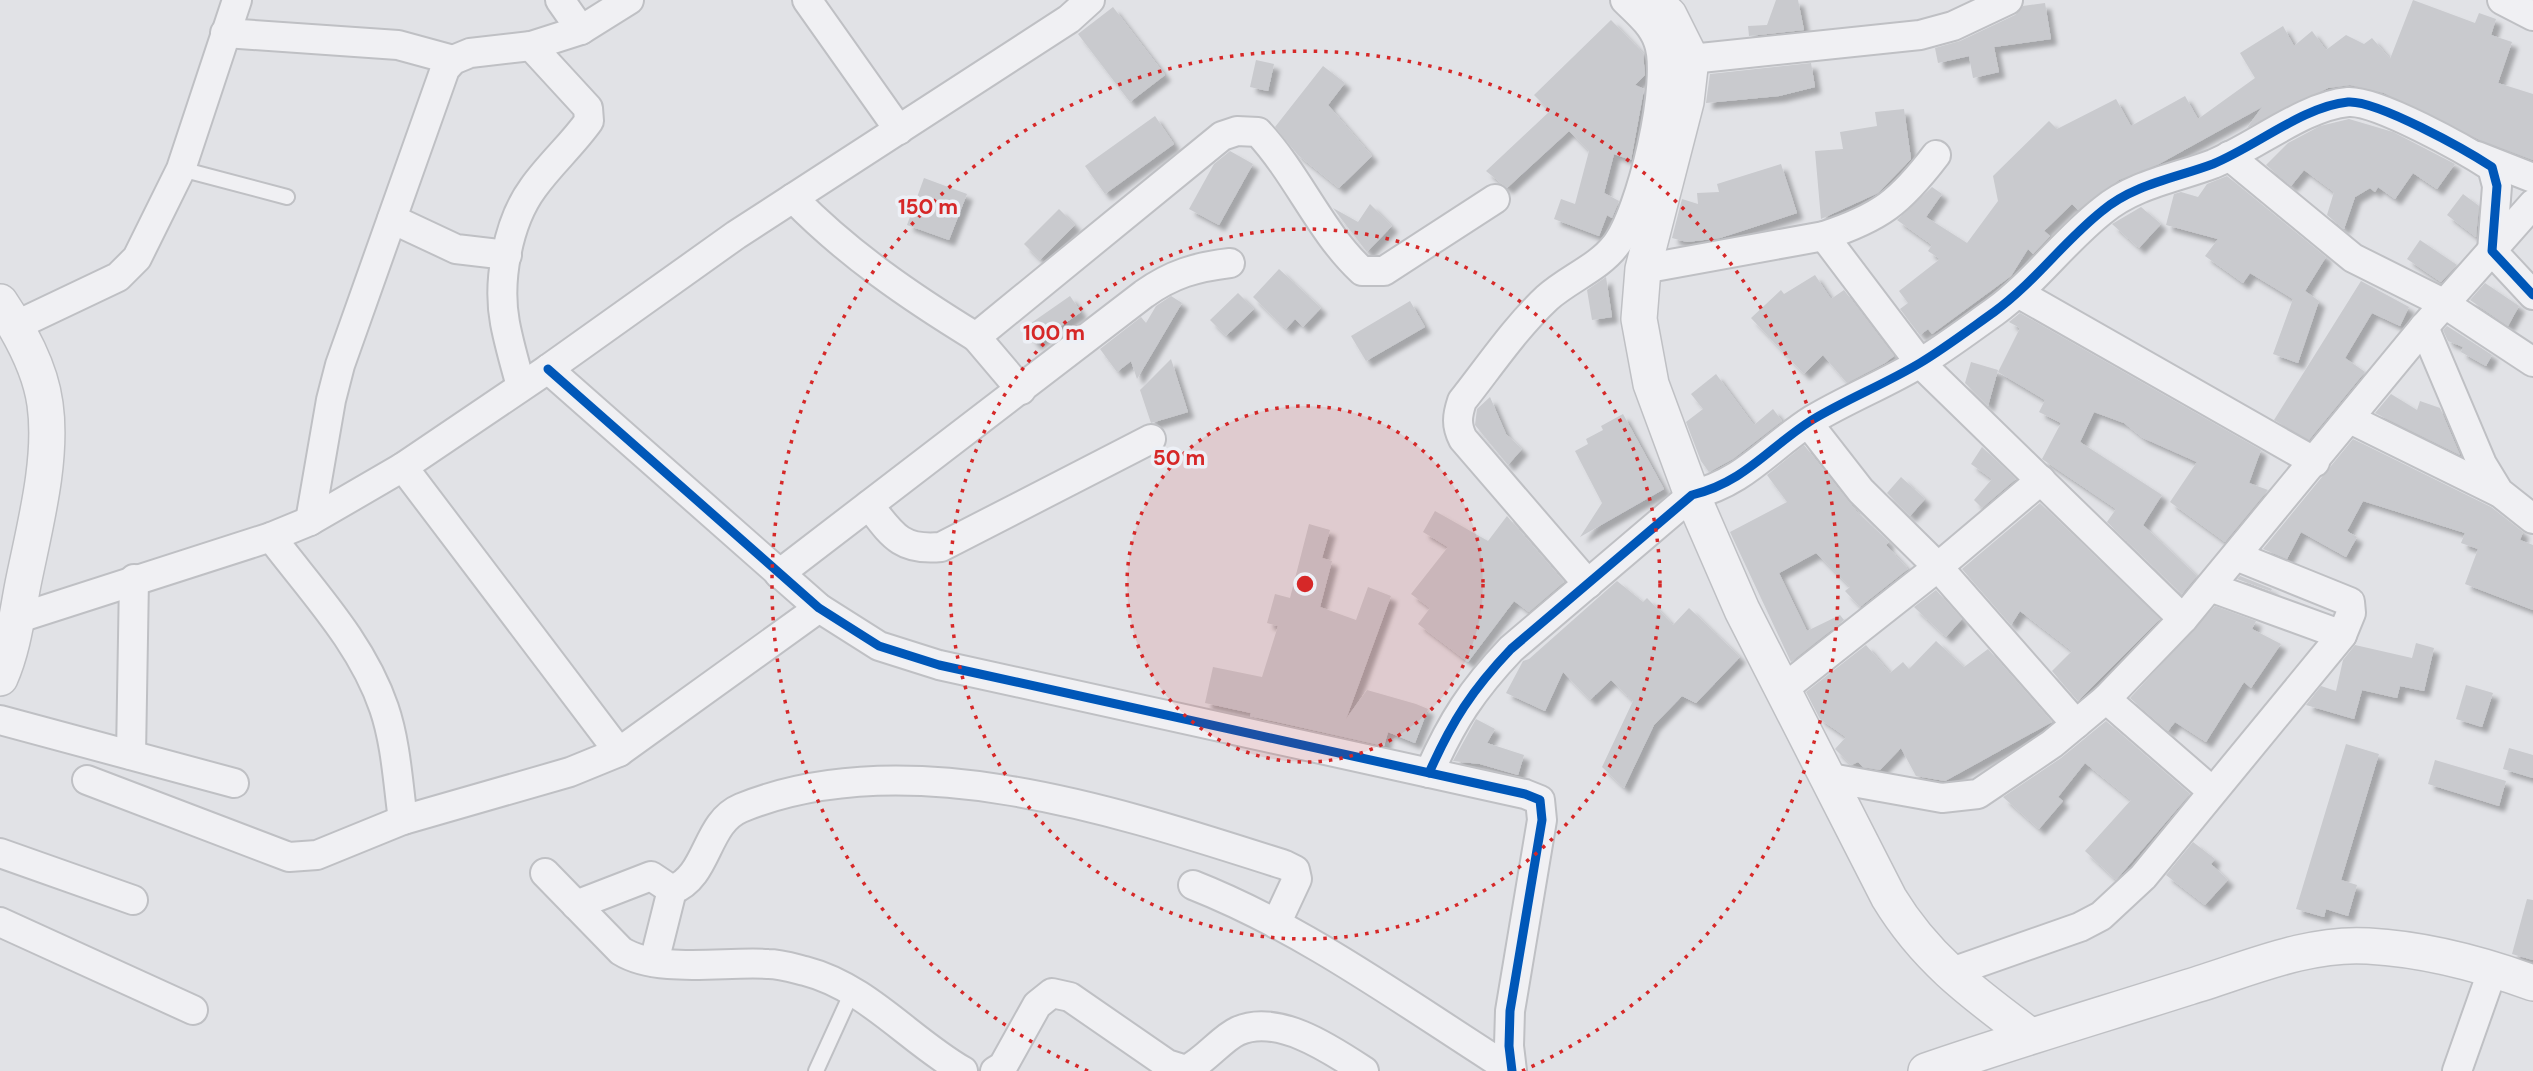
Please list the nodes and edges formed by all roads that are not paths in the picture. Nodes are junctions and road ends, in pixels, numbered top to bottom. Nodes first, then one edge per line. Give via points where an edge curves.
1 (237, 0) edge
2 (560, 0) edge
3 (629, 0) edge
4 (807, 0) edge
5 (1090, 0) edge
6 (1625, 0) edge
7 (1653, 0) edge
8 (2008, 0) edge
9 (2502, 0) edge
10 (2533, 16) edge
11 (581, 30) junction
12 (225, 33) junction
13 (531, 46) junction
14 (453, 60) junction
15 (1691, 60) junction
16 (899, 130) junction
17 (2471, 154) junction
18 (1936, 155) dead end
19 (2229, 156) junction
20 (181, 169) junction
21 (2533, 178) edge
22 (287, 197) dead end
23 (793, 198) junction
24 (1495, 199) dead end
25 (2533, 204) edge
26 (392, 219) junction
27 (1824, 236) junction
28 (2492, 251) junction
29 (507, 256) junction
30 (1230, 263) dead end
31 (1643, 270) junction
32 (2018, 293) junction
33 (2533, 295) edge
34 (2445, 304) junction
35 (5, 309) edge
36 (2424, 327) junction
37 (975, 337) junction
38 (2533, 362) edge
39 (1920, 363) junction
40 (548, 369) junction
41 (521, 386) junction
42 (1021, 390) junction
43 (2350, 419) junction
44 (1808, 423) junction
45 (1151, 439) dead end
46 (2315, 461) junction
47 (403, 467) junction
48 (2041, 480) junction
49 (2499, 492) junction
50 (1692, 495) junction
51 (869, 505) junction
52 (2533, 519) edge
53 (310, 521) junction
54 (271, 537) junction
55 (2236, 556) junction
56 (1938, 567) junction
57 (779, 574) junction
58 (134, 579) junction
59 (1588, 584) junction
60 (2210, 587) junction
61 (819, 608) junction
62 (16, 619) junction
63 (2183, 619) junction
64 (2342, 635) junction
65 (0, 678) edge
66 (1782, 690) junction
67 (2106, 699) junction
68 (0, 720) edge
69 (2076, 724) junction
70 (619, 752) junction
71 (131, 755) junction
72 (1429, 773) junction
73 (1825, 777) junction
74 (88, 780) dead end
75 (234, 783) dead end
76 (2212, 791) junction
77 (402, 820) junction
78 (0, 853) edge
79 (545, 873) dead end
80 (1193, 886) dead end
81 (672, 890) junction
82 (133, 900) dead end
83 (576, 905) junction
84 (0, 922) edge
85 (1276, 924) junction
86 (654, 962) junction
87 (2493, 969) junction
88 (1949, 973) junction
89 (2533, 983) edge
90 (852, 992) junction
91 (193, 1010) dead end
92 (2029, 1035) junction
93 (1185, 1070) edge
94 (1512, 1070) edge
95 (817, 1071) edge
96 (963, 1071) edge
97 (995, 1071) edge
98 (1364, 1071) edge
99 (1926, 1071) edge
100 (2457, 1071) edge

1 - 12 street
2 - 11 street
3 - 11 street
4 - 16 street
5 - 16 street via 1069,19
6 - 59 street via 1658,39 1663,85 1645,174 1624,234 1602,259 1564,284 1529,317 1462,401 1457,414 1462,439
7 - 15 street via 1668,15
8 - 15 street via 1920,36
9 - 10 street
11 - 13 street
12 - 14 street via 397,45
12 - 20 street
13 - 14 street via 470,53
13 - 29 street via 589,108 589,121 532,189
14 - 26 street via 445,69
15 - 31 street via 1686,102
16 - 23 street
17 - 19 street via 2389,114 2349,102 2308,115
17 - 21 street
17 - 28 street via 2492,167 2497,186
18 - 27 street via 1897,202
19 - 32 street via 2157,181 2104,209
19 - 34 street via 2353,258
20 - 22 lane
20 - 35 street via 136,258 118,277
23 - 37 street via 829,234 908,296
23 - 40 street
24 - 37 street via 1384,271 1362,271 1344,254 1275,150 1258,132 1237,131 1222,136
25 - 28 street
26 - 29 street via 456,249
26 - 53 street via 331,400
27 - 31 street
27 - 39 street
28 - 33 street
28 - 34 street
29 - 41 street via 504,320
30 - 42 street via 1169,276
31 - 50 street via 1639,319 1651,384
32 - 39 street
32 - 46 street
34 - 36 street
34 - 38 street
35 - 62 street via 36,370 45,404 38,510
36 - 43 street
36 - 49 street via 2465,430
37 - 42 street
39 - 44 street
39 - 48 street
40 - 41 street
40 - 57 street
41 - 47 street
42 - 51 street
43 - 46 street
43 - 49 street
44 - 50 street via 1742,475 1720,488
44 - 56 street via 1861,491
45 - 51 street via 941,547 920,549 904,543 890,533
46 - 55 street
47 - 53 street
47 - 70 street
48 - 56 street
48 - 63 street
49 - 52 street
50 - 59 street
50 - 66 street
51 - 57 street
53 - 54 street
54 - 58 street
54 - 77 street via 356,649 372,679 385,710
55 - 60 street
55 - 64 street via 2350,602
56 - 66 street
56 - 69 street
57 - 61 street
58 - 62 street
58 - 71 street
59 - 72 street via 1487,674 1465,701
60 - 63 street
60 - 64 street
61 - 70 street
61 - 72 street via 879,646 939,665
62 - 65 street
63 - 67 street
64 - 76 street
66 - 73 street
67 - 69 street
67 - 76 street
68 - 71 street
69 - 73 street via 1978,794 1942,798
70 - 77 street via 570,772
71 - 75 street
72 - 94 street via 1540,800 1542,820 1510,1011
73 - 88 street via 1910,932
74 - 77 street via 289,857 317,855
76 - 88 street via 2143,877 2101,916
78 - 82 street
79 - 83 street
80 - 85 street
81 - 83 street via 651,876
81 - 85 street via 681,887 701,860 724,817 739,809 804,789 900,779 1097,808 1286,864 1297,879
81 - 86 street
83 - 86 street via 621,951
84 - 91 street
85 - 94 street
86 - 90 street via 771,964 809,972
87 - 89 street
87 - 92 street via 2367,945 2314,948
87 - 100 street
88 - 92 street
90 - 95 lane
90 - 96 street
92 - 99 street
93 - 97 street via 1167,1064 1070,997 1052,993 1037,1005 1003,1066
93 - 98 street via 1238,1031 1266,1027 1324,1045

